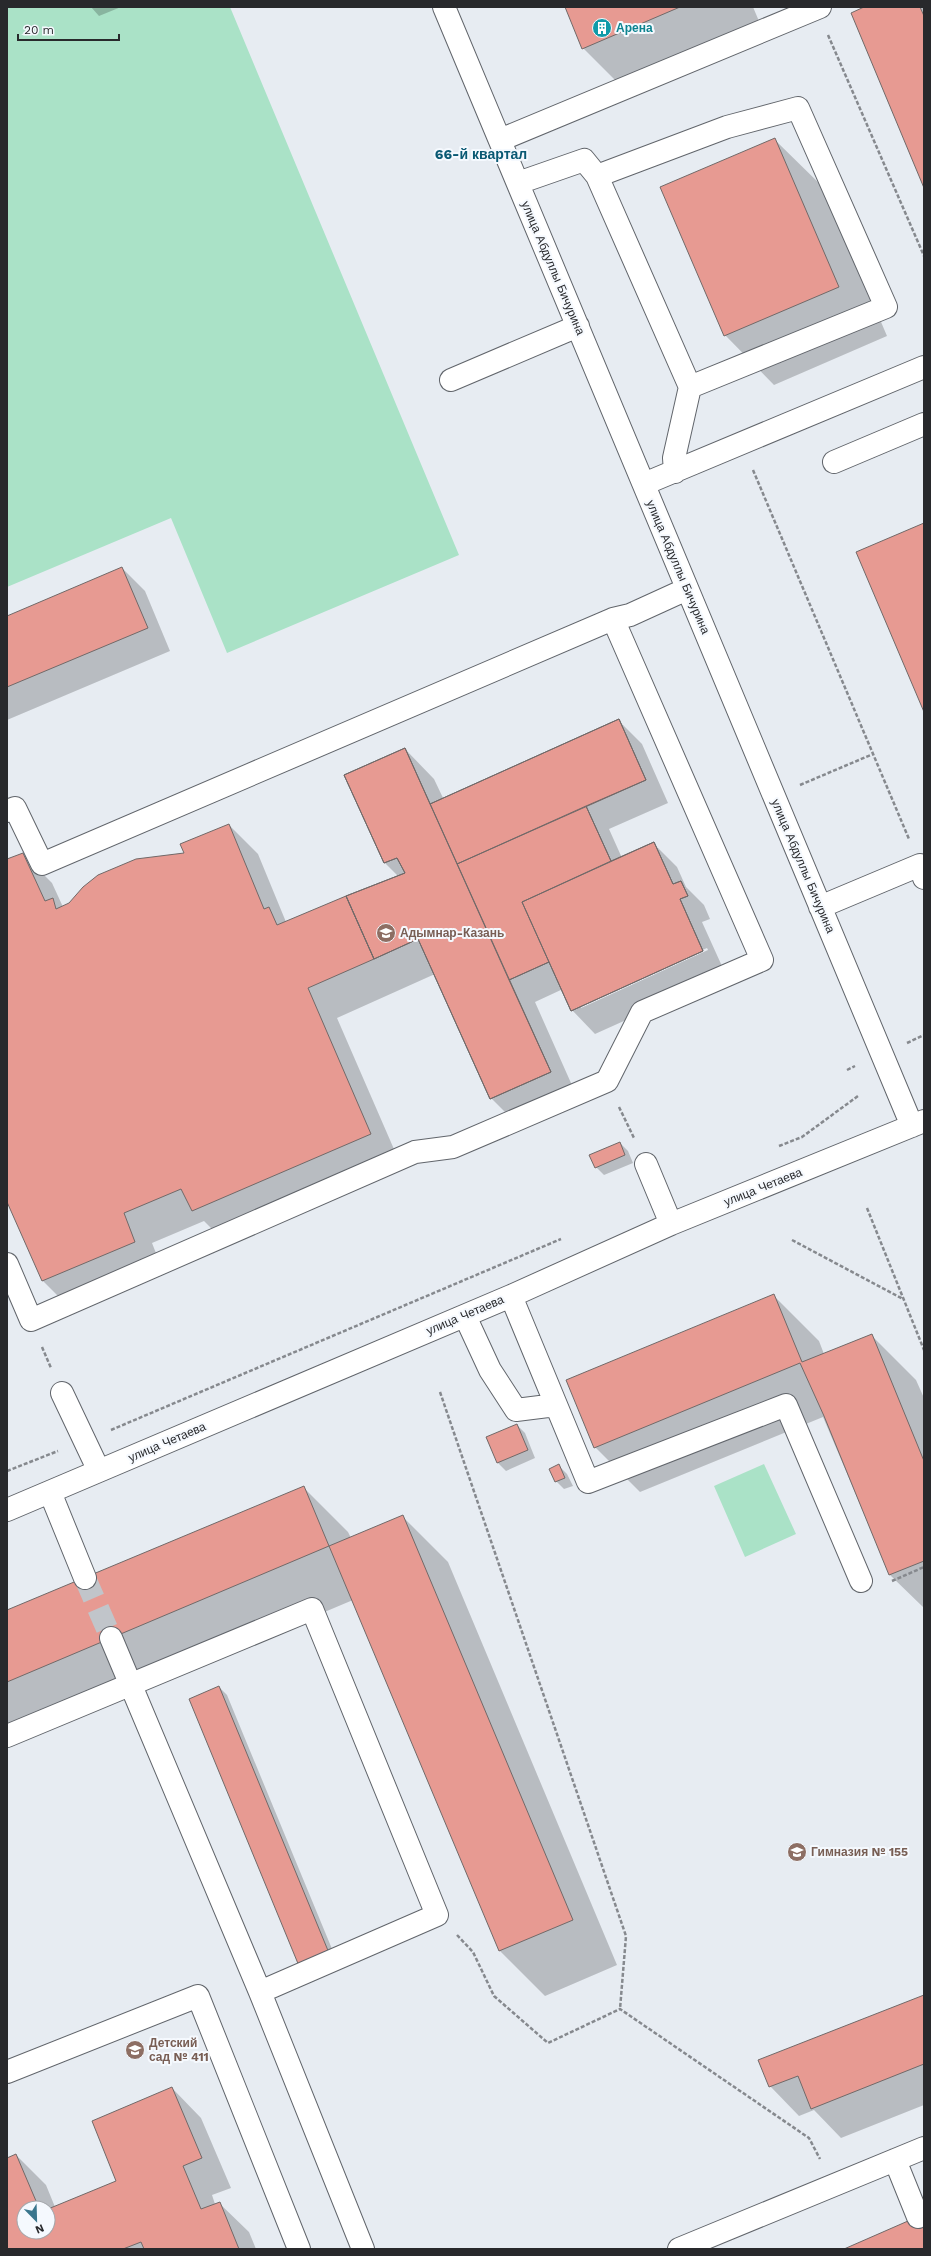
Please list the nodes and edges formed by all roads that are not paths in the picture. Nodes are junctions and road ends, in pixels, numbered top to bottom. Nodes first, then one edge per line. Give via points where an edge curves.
1 (444, 7) edge
2 (818, 8) edge
3 (500, 140) junction
4 (597, 176) junction
5 (518, 183) junction
6 (578, 326) junction
7 (924, 367) edge
8 (451, 380) dead end
9 (690, 387) junction
10 (924, 424) edge
11 (834, 462) dead end
12 (675, 472) junction
13 (644, 484) junction
14 (687, 588) junction
15 (613, 619) junction
16 (7, 811) edge
17 (922, 872) edge
18 (820, 907) junction
19 (918, 1124) edge
20 (646, 1164) road end
21 (671, 1224) junction
22 (7, 1264) edge
23 (511, 1296) junction
24 (465, 1316) junction
25 (62, 1393) road end
26 (556, 1405) junction
27 (99, 1471) junction
28 (50, 1492) junction
29 (7, 1510) edge
30 (85, 1578) tunnel mouth
31 (861, 1580) dead end
32 (111, 1638) tunnel mouth
33 (130, 1684) junction
34 (7, 1736) edge
35 (260, 1992) junction
36 (7, 2072) edge
37 (924, 2148) edge
38 (895, 2160) junction
39 (918, 2217) dead end
40 (299, 2249) edge
41 (364, 2249) edge
42 (679, 2249) edge

1 - 3 street, улица Абдуллы Бичурина
2 - 3 street
3 - 5 street, улица Абдуллы Бичурина
4 - 5 street via 584,160
4 - 9 street
4 - 9 street via 727,127 798,108 886,307
5 - 6 street, улица Абдуллы Бичурина
6 - 8 street
6 - 13 street, улица Абдуллы Бичурина
7 - 12 street
9 - 12 street via 674,458
10 - 11 street
12 - 13 street
13 - 14 street, улица Абдуллы Бичурина
14 - 15 street via 630,615
14 - 18 street, улица Абдуллы Бичурина
15 - 16 street via 42,864 15,808
15 - 22 street via 762,960 642,1012 607,1081 453,1147 415,1152 31,1320
17 - 18 street
18 - 19 street, улица Абдуллы Бичурина
19 - 21 street, улица Четаева
20 - 21 street
21 - 23 street, улица Четаева
23 - 24 street, улица Четаева
23 - 26 street
24 - 26 street via 490,1370 516,1410
24 - 27 street, улица Четаева
25 - 27 street
26 - 31 street via 588,1482 786,1405
27 - 28 street, улица Четаева
28 - 29 street, улица Четаева
28 - 30 street
32 - 33 street
33 - 34 street
33 - 35 street
33 - 35 street via 312,1609 437,1915
35 - 41 street
36 - 40 street via 198,1996
37 - 38 street
38 - 39 street
38 - 42 street

